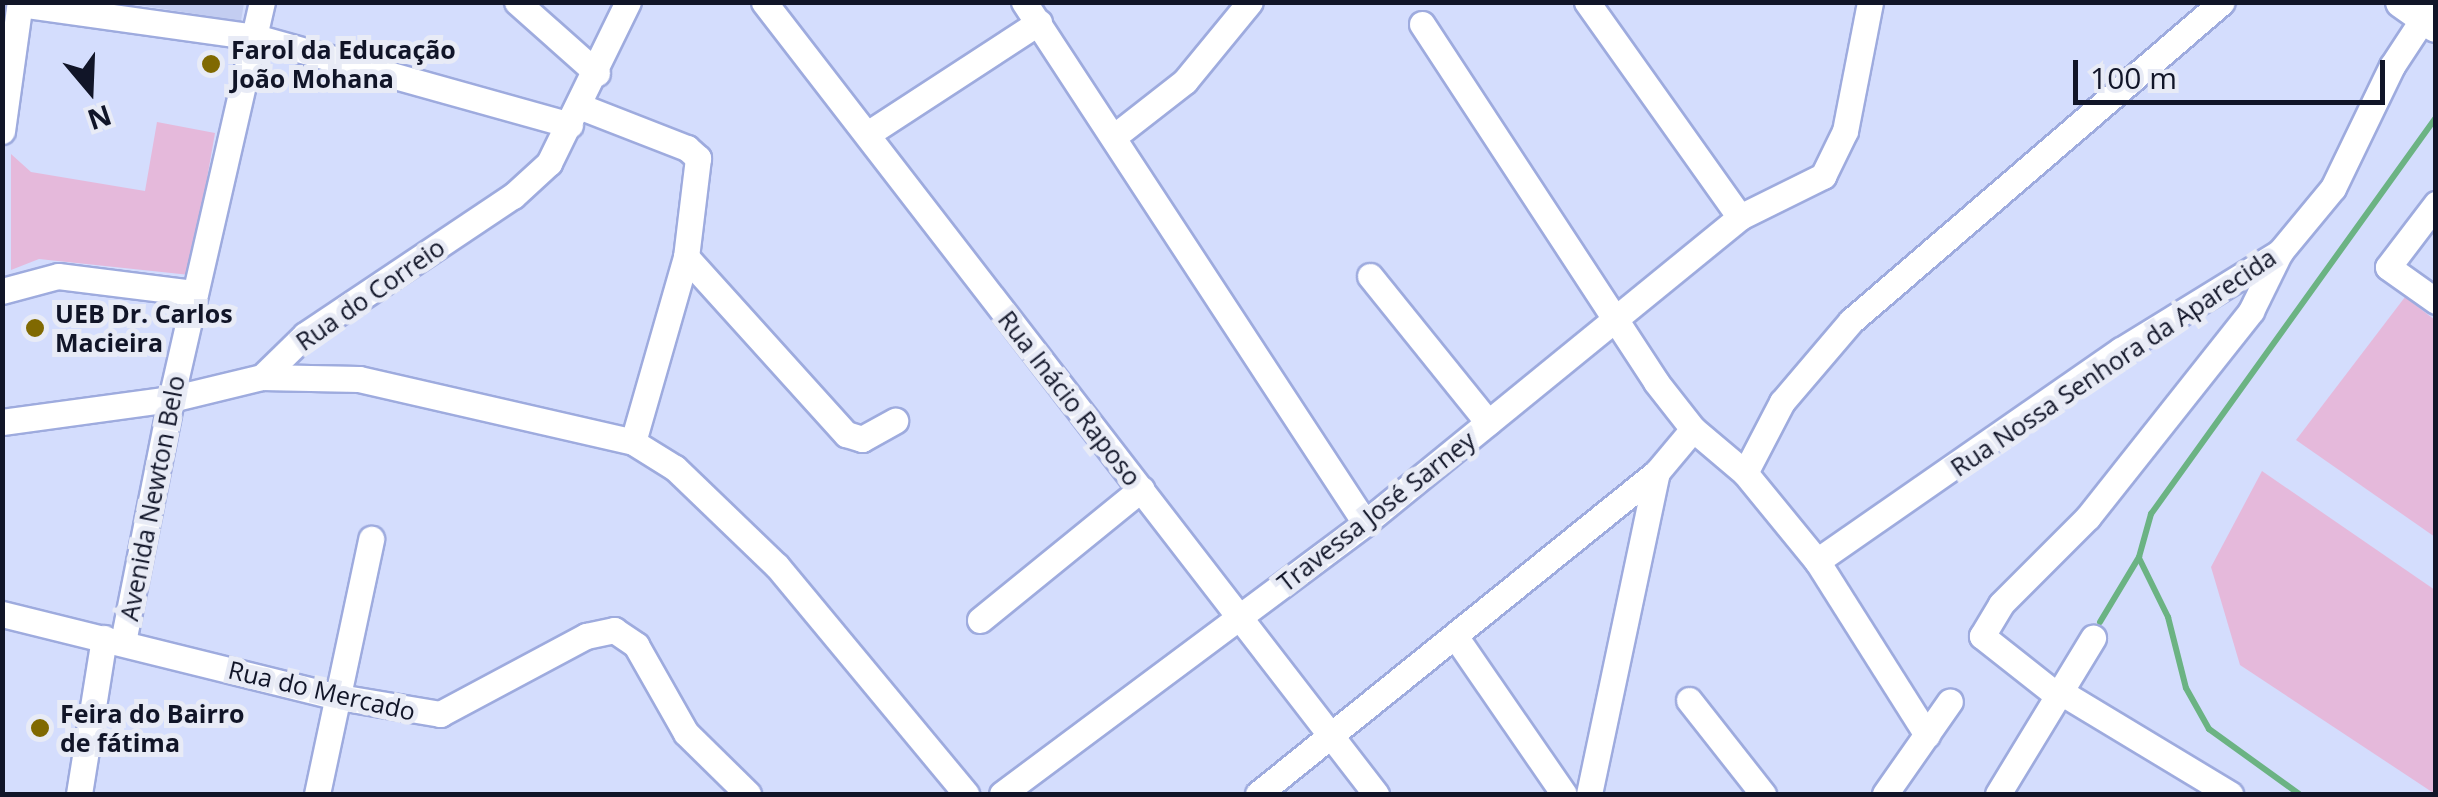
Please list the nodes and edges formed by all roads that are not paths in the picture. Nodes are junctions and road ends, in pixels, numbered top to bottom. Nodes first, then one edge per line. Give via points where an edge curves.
1 (262, 2) edge
2 (517, 2) edge
3 (628, 2) edge
4 (764, 2) edge
5 (1250, 2) edge
6 (1587, 2) edge
7 (1870, 2) edge
8 (2222, 2) edge
9 (20, 3) edge
10 (1031, 12) edge
11 (2424, 12) edge
12 (1422, 24) dead end
13 (255, 37) junction
14 (597, 73) junction
15 (574, 116) junction
16 (2, 131) edge
17 (868, 134) junction
18 (1116, 136) junction
19 (2436, 204) edge
20 (1740, 216) junction
21 (2280, 252) junction
22 (686, 256) junction
23 (1370, 276) dead end
24 (2, 290) edge
25 (195, 293) junction
26 (2436, 301) edge
27 (1612, 318) junction
28 (262, 377) junction
29 (171, 400) junction
30 (895, 421) dead end
31 (2, 422) edge
32 (1488, 422) junction
33 (1694, 430) junction
34 (633, 442) junction
35 (1657, 472) junction
36 (1746, 473) junction
37 (1141, 489) junction
38 (1365, 523) junction
39 (372, 540) dead end
40 (1817, 561) junction
41 (2, 614) edge
42 (1240, 618) junction
43 (980, 620) dead end
44 (2093, 638) dead end
45 (1457, 639) junction
46 (114, 640) junction
47 (2058, 693) junction
48 (333, 696) junction
49 (1689, 700) dead end
50 (1950, 701) dead end
51 (1927, 736) junction
52 (1333, 738) junction
53 (320, 792) edge
54 (79, 794) edge
55 (748, 794) edge
56 (966, 794) edge
57 (1002, 794) edge
58 (1258, 794) edge
59 (1376, 794) edge
60 (1564, 794) edge
61 (1589, 794) edge
62 (1763, 794) edge
63 (1885, 794) edge
64 (1998, 794) edge
65 (2230, 794) edge

1 - 13 street, Avenida Newton Belo
2 - 14 street
3 - 14 street, Rua do Correio
4 - 17 street, Rua Inácio Raposo
5 - 18 street via 1184,81
6 - 20 street
7 - 20 street via 1835,161 1807,186
8 - 36 street via 1851,321 1782,402
9 - 13 street
9 - 16 street
10 - 17 street
10 - 18 street
11 - 21 street, Rua Nossa Senhora da Aparecida via 2332,188
12 - 27 street
13 - 15 street
13 - 25 street, Avenida Newton Belo
14 - 15 street, Rua do Correio
15 - 22 street via 694,152 700,169
15 - 28 street, Rua do Correio via 548,163 513,196 350,302
17 - 37 street, Rua Inácio Raposo
18 - 38 street
19 - 26 street via 2388,267
20 - 27 street, Travessa José Sarney
21 - 40 street, Rua Nossa Senhora da Aparecida via 2121,350
21 - 47 street via 2251,312 2088,516 2001,604 1984,642
22 - 30 street via 846,434 862,439
22 - 34 street
23 - 32 street
24 - 25 street via 58,276
25 - 29 street, Avenida Newton Belo
27 - 32 street, Travessa José Sarney
27 - 33 street
28 - 29 street, Rua do Correio
28 - 34 street via 359,380
29 - 31 street, Rua do Correio
29 - 46 street, Avenida Newton Belo
32 - 38 street, Travessa José Sarney
33 - 35 street
33 - 36 street
34 - 56 street via 675,468 777,566
35 - 45 street
35 - 61 street
36 - 40 street
37 - 42 street, Rua Inácio Raposo
37 - 43 street
38 - 42 street, Travessa José Sarney
39 - 48 street
40 - 51 street
41 - 46 street, Rua do Mercado
42 - 52 street, Rua Inácio Raposo
42 - 57 street, Travessa José Sarney
44 - 47 street
45 - 52 street
45 - 60 street
46 - 48 street, Rua do Mercado
46 - 54 street, Avenida Newton Belo
47 - 64 street
47 - 65 street
48 - 53 street
48 - 55 street, Rua do Mercado via 440,714 586,636 626,633 686,733
49 - 62 street
50 - 51 street
51 - 63 street
52 - 58 street
52 - 59 street, Rua Inácio Raposo

